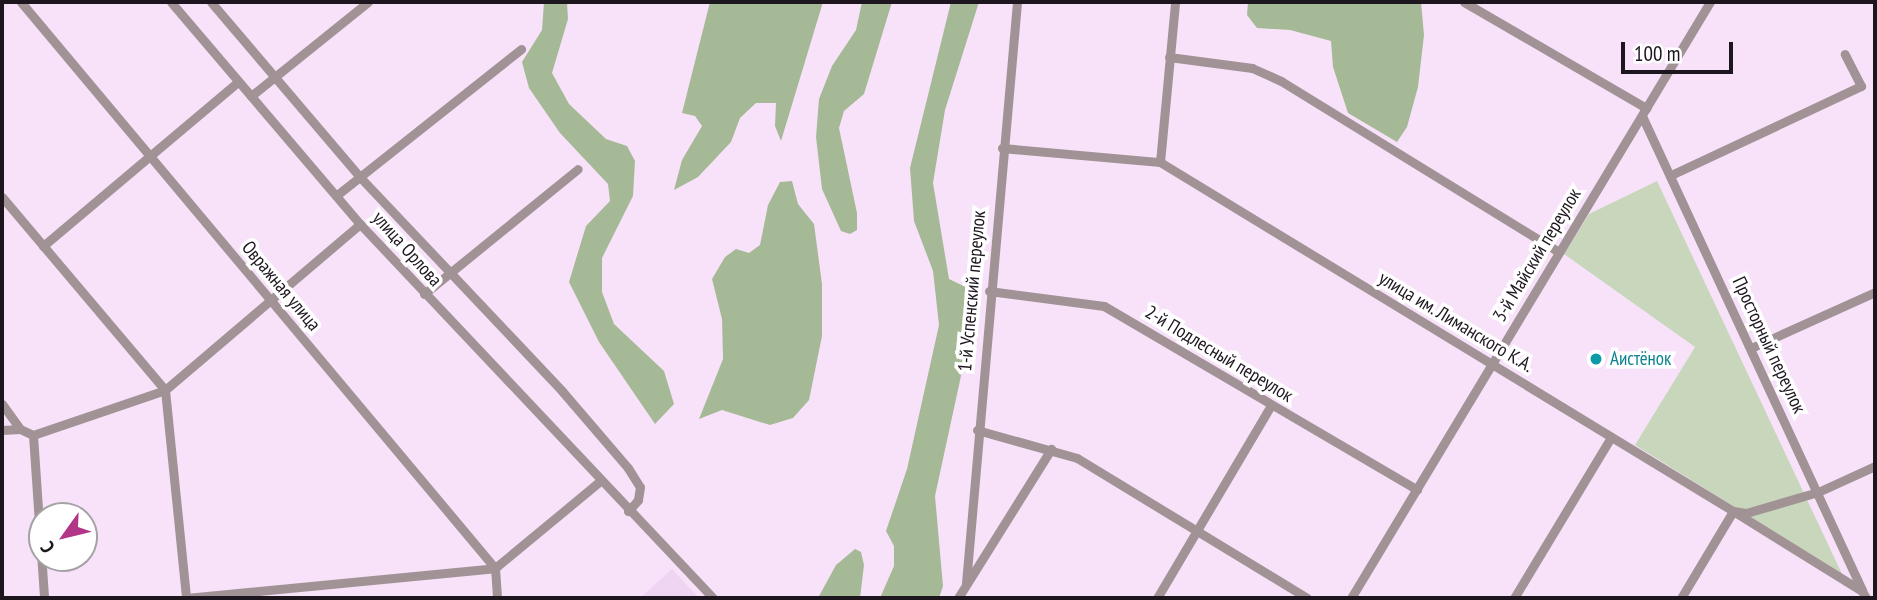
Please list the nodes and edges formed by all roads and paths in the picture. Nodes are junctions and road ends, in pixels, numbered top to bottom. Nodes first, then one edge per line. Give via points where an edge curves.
1 (21, 2) edge
2 (171, 2) edge
3 (211, 2) edge
4 (368, 2) edge
5 (1017, 2) edge
6 (1175, 2) edge
7 (1464, 2) edge
8 (1710, 2) edge
9 (521, 49) dead end
10 (1845, 54) dead end
11 (1169, 57) junction
12 (273, 78) junction
13 (238, 82) junction
14 (251, 96) junction
15 (1644, 112) junction
16 (1002, 148) junction
17 (150, 157) junction
18 (1160, 162) junction
19 (578, 169) dead end
20 (358, 175) junction
21 (1671, 175) junction
22 (337, 195) junction
23 (2, 197) edge
24 (360, 224) junction
25 (43, 246) junction
26 (1559, 252) junction
27 (449, 272) junction
28 (989, 290) junction
29 (1875, 292) edge
30 (424, 293) junction
31 (272, 301) junction
32 (1751, 348) junction
33 (1493, 364) junction
34 (165, 390) junction
35 (2, 404) edge
36 (1271, 405) junction
37 (20, 429) junction
38 (2, 430) edge
39 (976, 430) junction
40 (33, 435) junction
41 (1611, 437) junction
42 (1051, 449) junction
43 (1875, 466) edge
44 (600, 481) junction
45 (1417, 490) junction
46 (1818, 492) junction
47 (628, 511) junction
48 (1733, 511) junction
49 (1197, 533) junction
50 (495, 568) junction
51 (966, 583) junction
52 (1864, 595) edge
53 (44, 598) edge
54 (186, 598) edge
55 (497, 598) edge
56 (713, 598) edge
57 (958, 598) edge
58 (1157, 598) edge
59 (1307, 598) edge
60 (1351, 598) edge
61 (1514, 598) edge
62 (1681, 598) edge

1 - 17 street, Овражная улица
2 - 13 street, улица Орлова
3 - 12 street, улица Орлова
4 - 12 street
5 - 16 street, 1-й Успенский переулок
6 - 11 street
7 - 15 street
8 - 15 street, 3-й Майский переулок
9 - 20 street
10 - 21 street via 1861,86
11 - 18 street
11 - 26 street via 1252,68 1271,77
12 - 14 street
12 - 20 street, улица Орлова
13 - 14 street, улица Орлова
13 - 17 street
14 - 22 street, улица Орлова
15 - 21 street, Просторный переулок
15 - 26 street, 3-й Майский переулок
16 - 18 street, улица им. Лиманского К.А.
16 - 28 street, 1-й Успенский переулок
17 - 25 street
17 - 31 street, Овражная улица
18 - 33 street, улица им. Лиманского К.А.
19 - 27 street
20 - 22 street
20 - 27 street, улица Орлова
21 - 32 street, Просторный переулок
22 - 24 street, улица Орлова
23 - 25 street
24 - 30 street, улица Орлова
24 - 31 street
25 - 34 street
26 - 33 street, 3-й Майский переулок
27 - 30 street
27 - 47 street, улица Орлова via 628,468 640,487 638,500
28 - 36 street, 2-й Подлесный переулок via 1104,306
28 - 39 street, 1-й Успенский переулок
29 - 32 street
30 - 44 street, улица Орлова
31 - 34 street
31 - 50 street, Овражная улица
32 - 46 street, Просторный переулок
33 - 41 street, улица им. Лиманского К.А.
33 - 45 street, 3-й Майский переулок
34 - 40 street
34 - 54 street
35 - 37 street
36 - 45 street, 2-й Подлесный переулок
36 - 49 street
37 - 38 street
37 - 40 street
39 - 42 street
39 - 51 street, 1-й Успенский переулок
40 - 53 street via 32,477
41 - 48 street, улица им. Лиманского К.А.
41 - 61 street
42 - 49 street via 1077,458
42 - 51 street, 1-й Успенский переулок
43 - 46 street
44 - 47 street, улица Орлова
44 - 50 street
45 - 60 street, 3-й Майский переулок
46 - 48 street via 1746,513
46 - 52 street, Просторный переулок
47 - 56 street, улица Орлова
48 - 52 street, улица им. Лиманского К.А.
48 - 62 street
49 - 58 street
49 - 59 street
50 - 54 street
50 - 55 street
51 - 57 street, 1-й Успенский переулок

